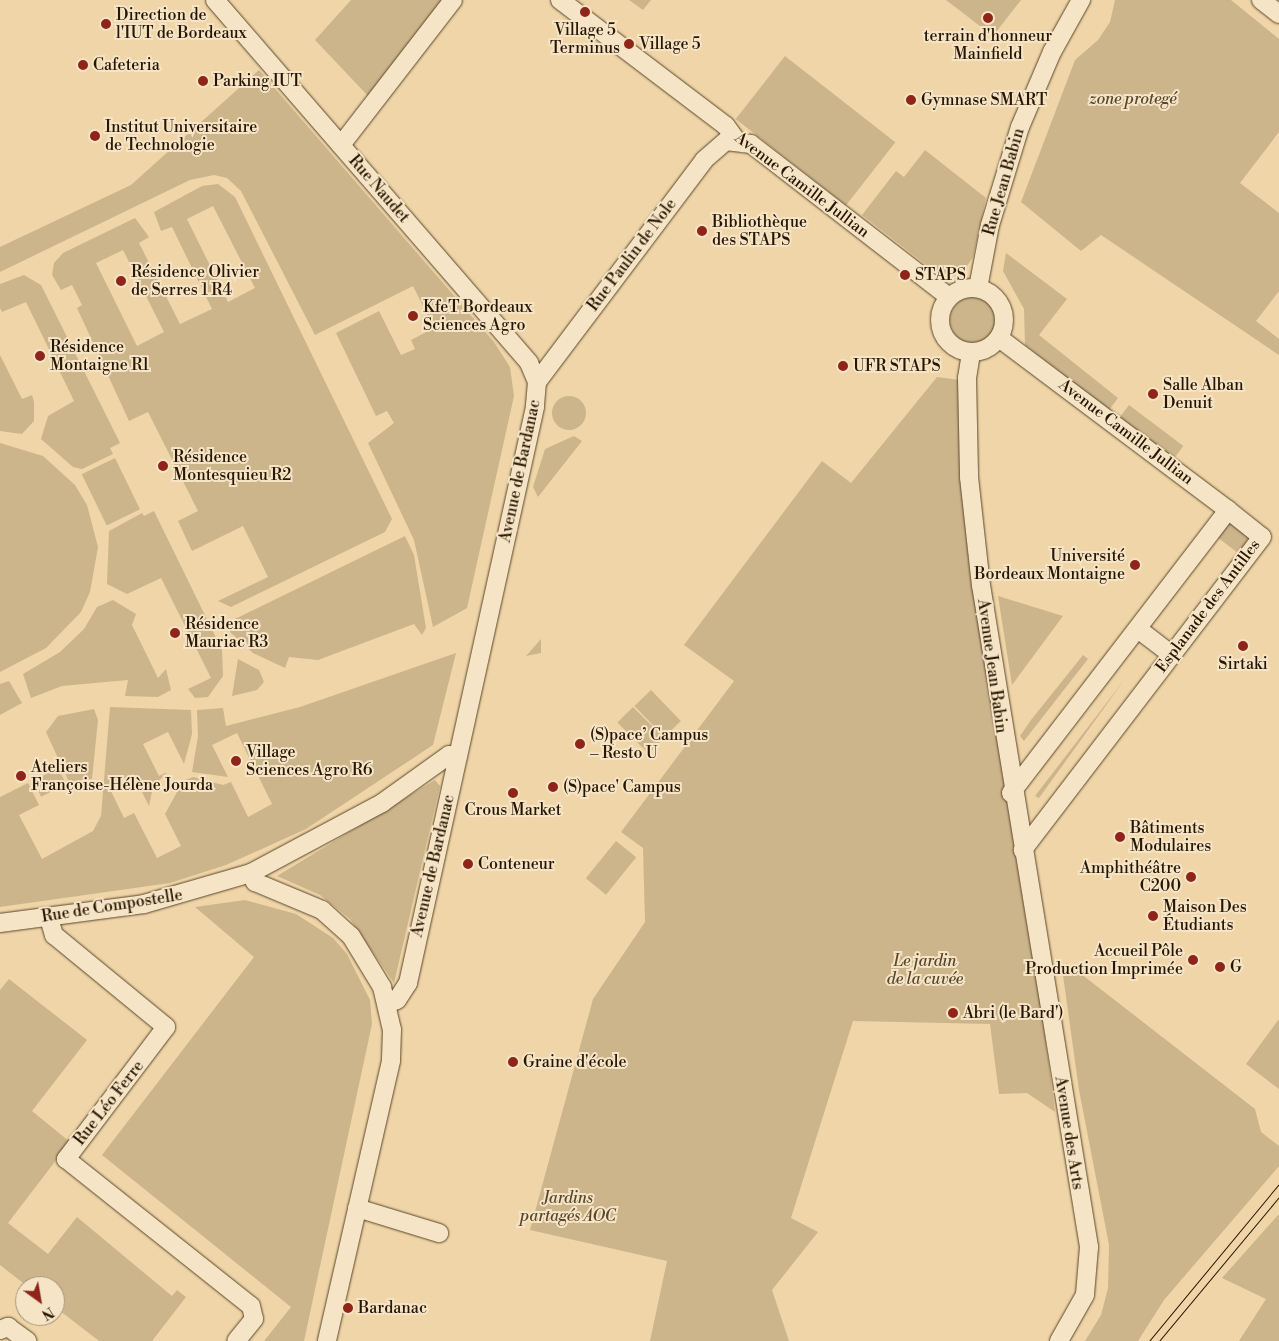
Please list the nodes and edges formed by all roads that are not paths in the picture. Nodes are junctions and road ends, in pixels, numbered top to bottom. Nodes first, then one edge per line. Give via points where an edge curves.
1 (215, 0) edge
2 (453, 0) edge
3 (560, 0) edge
4 (1081, 0) edge
5 (1261, 0) edge
6 (1279, 14) edge
7 (736, 140) junction
8 (341, 145) junction
9 (978, 288) junction
10 (949, 297) junction
11 (999, 338) junction
12 (971, 352) junction
13 (537, 382) junction
14 (1228, 510) junction
15 (1138, 629) junction
16 (1172, 655) junction
17 (458, 756) junction
18 (1011, 793) junction
19 (1023, 850) junction
20 (251, 873) junction
21 (49, 918) junction
22 (1034, 918) joint
23 (0, 923) edge
24 (387, 1004) junction
25 (357, 1208) junction
26 (440, 1233) dead end
27 (0, 1330) edge
28 (27, 1341) edge
29 (236, 1341) edge
30 (326, 1341) edge
31 (1059, 1341) edge

1 - 8 street, Rue Naudet
2 - 8 street
3 - 7 street, Avenue Camille Jullian via 726,126
4 - 9 street, Rue Jean Babin via 1052,52 1020,127 990,226
5 - 6 street
7 - 10 street, Avenue Camille Jullian via 751,144
7 - 13 street, Rue Paulin de Nole via 726,142 704,160
8 - 13 street, Rue Naudet via 529,363
9 - 10 street
9 - 11 street via 1002,307 1004,323
10 - 12 street via 940,313 942,332 954,347
11 - 12 street via 987,348
11 - 14 street, Avenue Camille Jullian
12 - 18 street, Avenue Jean Babin via 967,378 969,477
13 - 17 street, Avenue de Bardanac via 535,407
14 - 15 street
14 - 16 street, Esplanade des Antilles via 1262,537
15 - 16 street
15 - 18 street
16 - 19 street, Esplanade des Antilles
17 - 20 street, Rue de Compostelle via 449,755 374,808
17 - 24 street, Avenue de Bardanac via 408,983 397,1000
18 - 19 street, Avenue Jean Babin
19 - 22 street, Avenue Jean Babin
20 - 21 street, Rue de Compostelle via 144,904
20 - 24 street via 255,882 299,897 337,922 373,969
21 - 23 street, Rue de Compostelle
21 - 29 street, Rue Léo Ferre via 54,935 166,1027 66,1158 251,1306 254,1319
22 - 31 street, Avenue des Arts via 1090,1263 1080,1310
24 - 25 street via 391,1061
25 - 26 street via 415,1233
25 - 30 street
27 - 28 street via 8,1327

